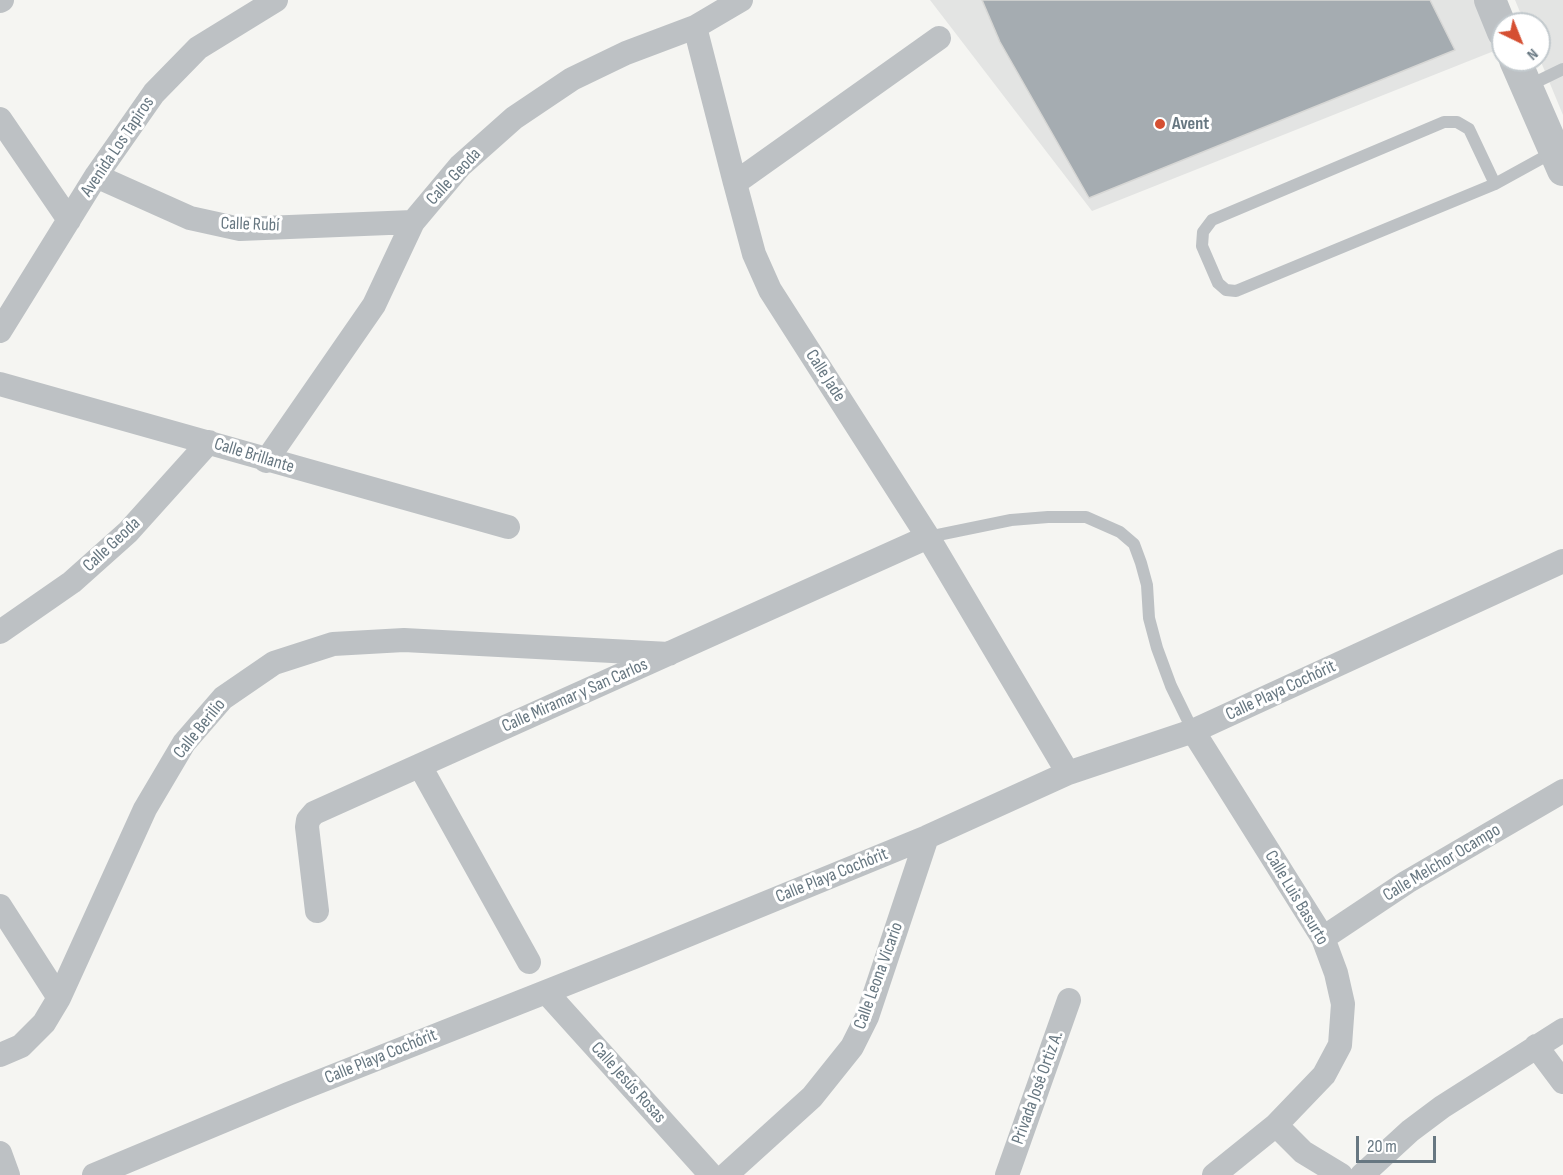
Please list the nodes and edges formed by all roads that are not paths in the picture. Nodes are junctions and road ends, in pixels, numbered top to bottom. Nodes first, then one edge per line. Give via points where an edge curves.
1 (276, 0) edge
2 (741, 0) edge
3 (695, 27) junction
4 (939, 38) dead end
5 (1563, 69) edge
6 (1521, 73) edge
7 (0, 119) edge
8 (1560, 156) edge
9 (96, 176) junction
10 (735, 183) junction
11 (1495, 184) junction
12 (69, 220) junction
13 (413, 222) junction
14 (0, 332) edge
15 (0, 384) edge
16 (209, 442) junction
17 (266, 461) junction
18 (508, 527) dead end
19 (928, 537) junction
20 (1563, 561) edge
21 (0, 632) edge
22 (669, 654) junction
23 (1193, 731) junction
24 (420, 766) junction
25 (1068, 773) junction
26 (1563, 791) edge
27 (927, 837) junction
28 (0, 906) edge
29 (317, 911) dead end
30 (1323, 938) junction
31 (529, 962) dead end
32 (546, 992) junction
33 (59, 998) junction
34 (1069, 1000) dead end
35 (1563, 1030) edge
36 (1536, 1046) junction
37 (0, 1055) edge
38 (1563, 1082) edge
39 (1276, 1125) junction
40 (0, 1153) edge
41 (8, 1175) edge
42 (94, 1175) edge
43 (711, 1175) edge
44 (726, 1175) edge
45 (1007, 1175) edge
46 (1214, 1175) edge
47 (1341, 1175) edge
48 (1362, 1175) edge

1 - 9 street, Avenida Los Tapiros via 198,48 180,64 154,93
2 - 3 street, Calle Geoda
3 - 10 street, Calle Jade
3 - 13 street, Calle Geoda via 572,79 514,118 460,166
4 - 10 street
5 - 6 lane
6 - 8 street
7 - 12 street
8 - 11 lane
9 - 12 street, Avenida Los Tapiros
9 - 13 street, Calle Rubí via 190,218 240,229
10 - 19 street, Calle Jade via 754,254 770,290
11 - 11 lane via 1469,129 1457,122 1444,122 1212,220 1203,232 1202,246 1218,283 1226,290 1236,291
12 - 14 street, Avenida Los Tapiros
13 - 17 street, Calle Geoda via 374,304
15 - 16 street, Calle Brillante
16 - 17 street, Calle Brillante
16 - 21 street, Calle Geoda via 128,532 72,582
17 - 18 street, Calle Brillante
19 - 22 street, Calle Miramar y San Carlos
19 - 23 lane via 1011,520 1048,517 1086,517 1120,532 1134,544 1141,563 1157,648
19 - 25 street, Calle Jade
20 - 23 street, Calle Playa Cochórit
22 - 24 street, Calle Miramar y San Carlos
22 - 33 street, Calle Berilio via 404,640 333,645 274,663 223,698 184,743 145,809
23 - 25 street, Calle Playa Cochórit
23 - 30 street, Calle Luis Basurto
24 - 29 street, Calle Miramar y San Carlos via 308,819
24 - 31 street
25 - 27 street, Calle Playa Cochórit
26 - 30 street, Calle Melchor Ocampo via 1407,882
27 - 32 street, Calle Playa Cochórit
27 - 44 street, Calle Leona Vicario via 867,1017 852,1047 813,1098
28 - 33 street
30 - 39 street, Calle Luis Basurto via 1343,1004 1340,1045 1324,1075
32 - 42 street, Calle Playa Cochórit
32 - 43 street, Calle Jesús Rosas
33 - 37 street, Calle Berilio via 44,1023 21,1046
34 - 45 street, Privada José Ortiz A.
35 - 36 street
36 - 38 street
36 - 48 street via 1434,1113
39 - 46 street, Calle Luis Basurto
39 - 47 street via 1303,1152
40 - 41 street

